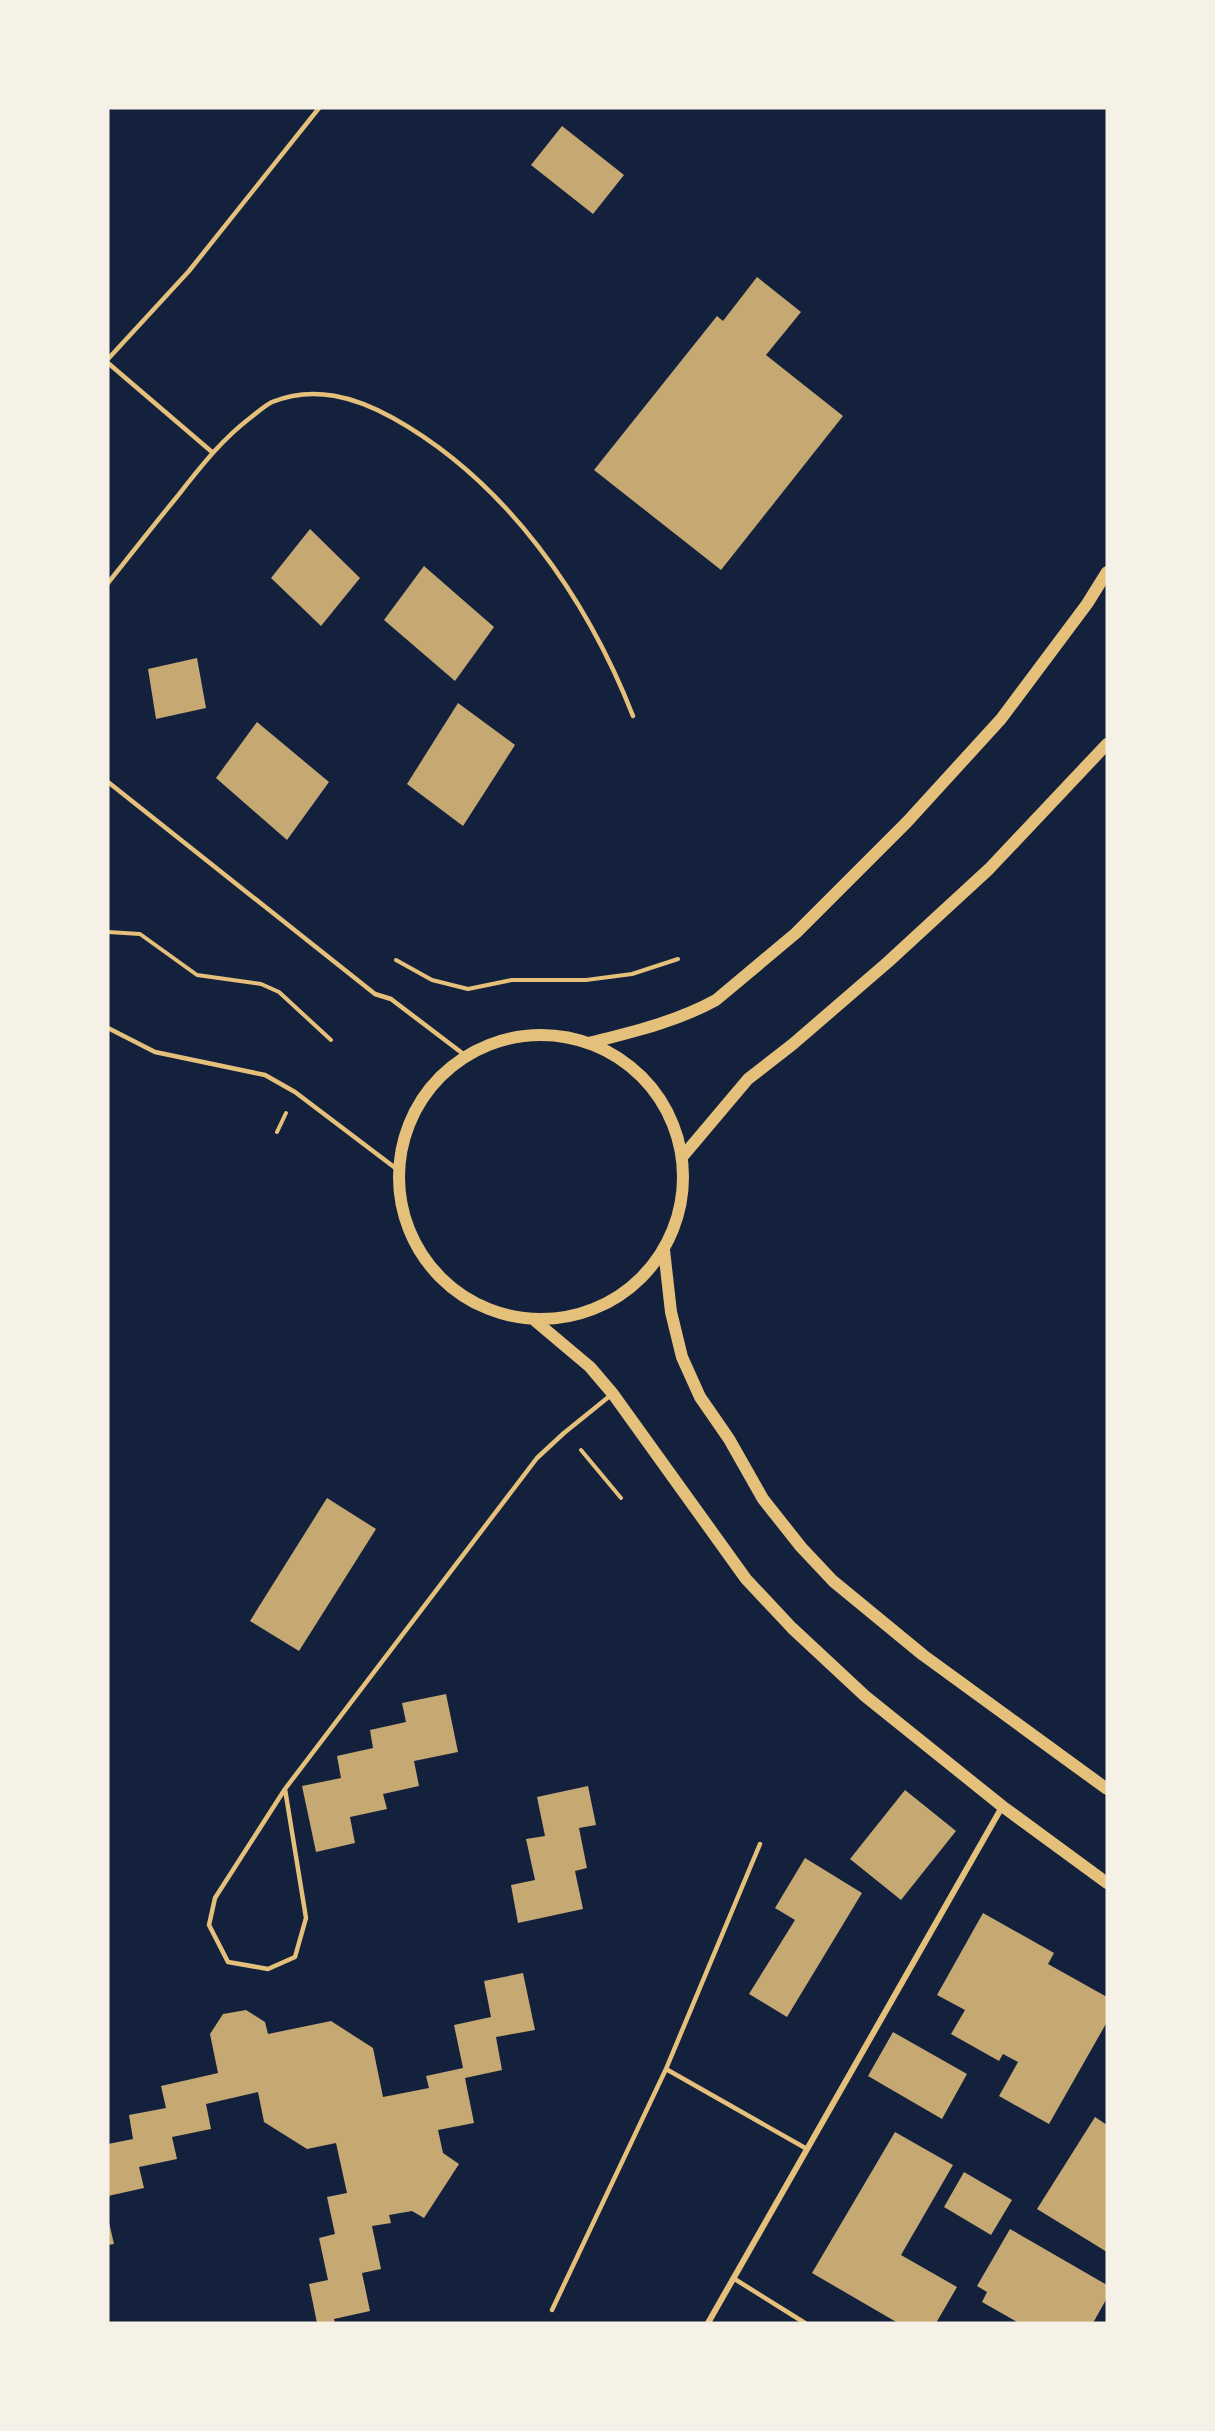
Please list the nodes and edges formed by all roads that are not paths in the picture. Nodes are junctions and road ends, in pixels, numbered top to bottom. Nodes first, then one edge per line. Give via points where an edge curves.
1 (319, 108) edge
2 (108, 361) edge
3 (212, 452) junction
4 (1107, 572) edge
5 (108, 583) edge
6 (633, 716) dead end
7 (1107, 744) edge
8 (108, 782) edge
9 (108, 1028) edge
10 (589, 1042) junction
11 (466, 1056) junction
12 (683, 1156) junction
13 (398, 1170) junction
14 (664, 1250) junction
15 (533, 1318) junction
16 (613, 1394) junction
17 (285, 1789) junction
18 (1107, 1789) edge
19 (1002, 1806) junction
20 (760, 1844) dead end
21 (1107, 1883) edge
22 (666, 2069) junction
23 (807, 2149) junction
24 (733, 2278) junction
25 (552, 2310) dead end
26 (708, 2323) edge
27 (805, 2323) edge

1 - 2 lane via 189,271
2 - 3 lane
3 - 5 lane
3 - 6 lane via 269,403 324,393 371,406 432,441 472,474 543,555 595,632
4 - 10 main road via 1001,719 907,822 796,933 716,1000 701,1008 653,1027
7 - 12 main road via 989,869 888,962 748,1079
8 - 11 lane via 375,994 391,999
9 - 13 lane via 155,1052 265,1075 296,1092
10 - 11 main road via 553,1035 517,1036
10 - 12 main road via 617,1056 661,1098 675,1126
11 - 13 main road via 447,1069 418,1104 405,1136
12 - 14 main road via 681,1204
13 - 15 main road via 407,1225 436,1272 456,1291 480,1305
14 - 15 main road via 643,1277 601,1306 568,1317
14 - 18 main road via 671,1312 682,1357 700,1397 764,1499 801,1547 833,1581 923,1655
15 - 16 main road via 590,1367
16 - 17 lane via 537,1458
16 - 19 main road via 746,1579 792,1628 865,1696
17 - 17 lane via 306,1918 295,1957 268,1969 228,1962 208,1925 214,1899
19 - 21 main road
19 - 23 street
20 - 22 lane
22 - 23 lane
22 - 25 lane
23 - 24 street
24 - 26 street
24 - 27 lane

